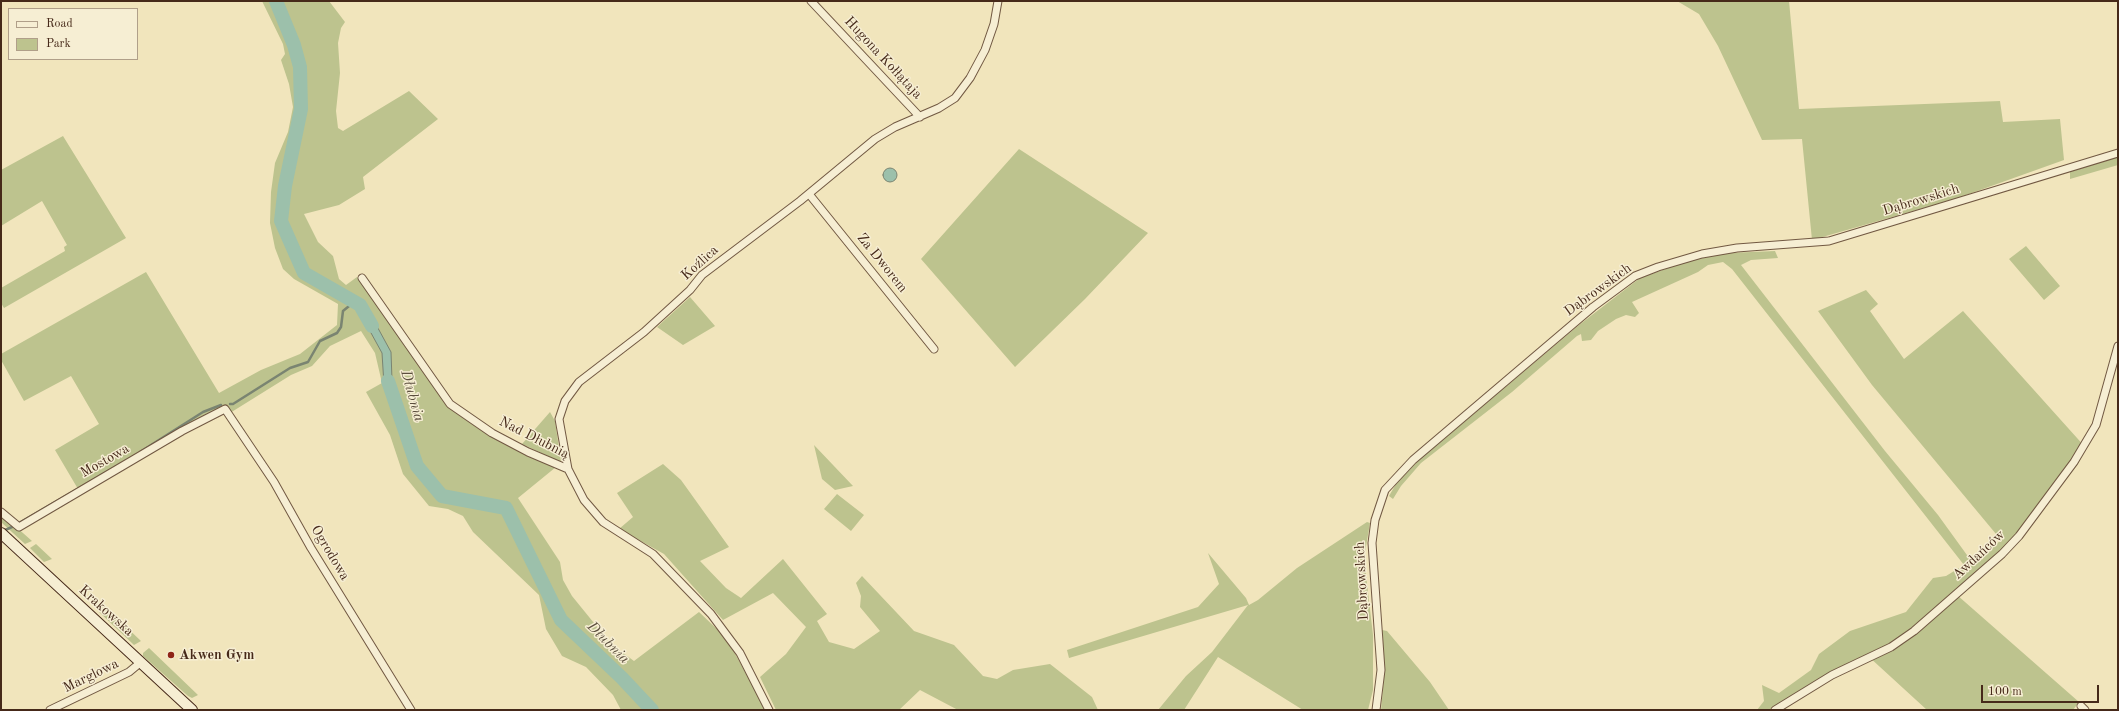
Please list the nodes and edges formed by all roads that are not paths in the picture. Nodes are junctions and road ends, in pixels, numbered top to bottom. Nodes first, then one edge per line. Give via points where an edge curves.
1 (811, 1) edge
2 (998, 1) edge
3 (920, 116) junction
4 (2118, 153) edge
5 (809, 194) junction
6 (362, 278) dead end
7 (2118, 346) edge
8 (934, 349) dead end
9 (226, 410) joint
10 (568, 469) junction
11 (1, 512) edge
12 (1, 533) edge
13 (140, 662) junction
14 (50, 710) edge
15 (192, 710) edge
16 (411, 710) edge
17 (769, 710) edge
18 (1376, 710) edge
19 (1775, 710) edge

1 - 3 street, Hugona Kołłątaja
2 - 3 street, Koźlica via 994,24 985,50 970,78 955,98
3 - 5 street, Koźlica via 875,139
4 - 18 street, Dąbrowskich via 1829,242 1737,248 1702,254 1635,276 1594,307 1413,460 1385,490 1375,520 1372,543 1380,670
5 - 8 street, Za Dworem
5 - 10 street, Koźlica via 702,275 690,290 644,332 578,382 565,401 559,419
6 - 10 street, Nad Dłubnią via 450,404 528,452
7 - 19 street, Awdańców via 2096,425 2074,462 2019,536 1914,631 1891,647 1832,674
9 - 11 street, Mostowa via 182,431 19,527
9 - 16 street, Ogrodowa via 274,482 311,548
10 - 17 street, Nad Dłubnią via 584,500 603,522 653,554 711,614 740,653
12 - 13 main road, Krakowska
13 - 14 street, Marglowa via 130,672
13 - 15 main road, Krakowska

